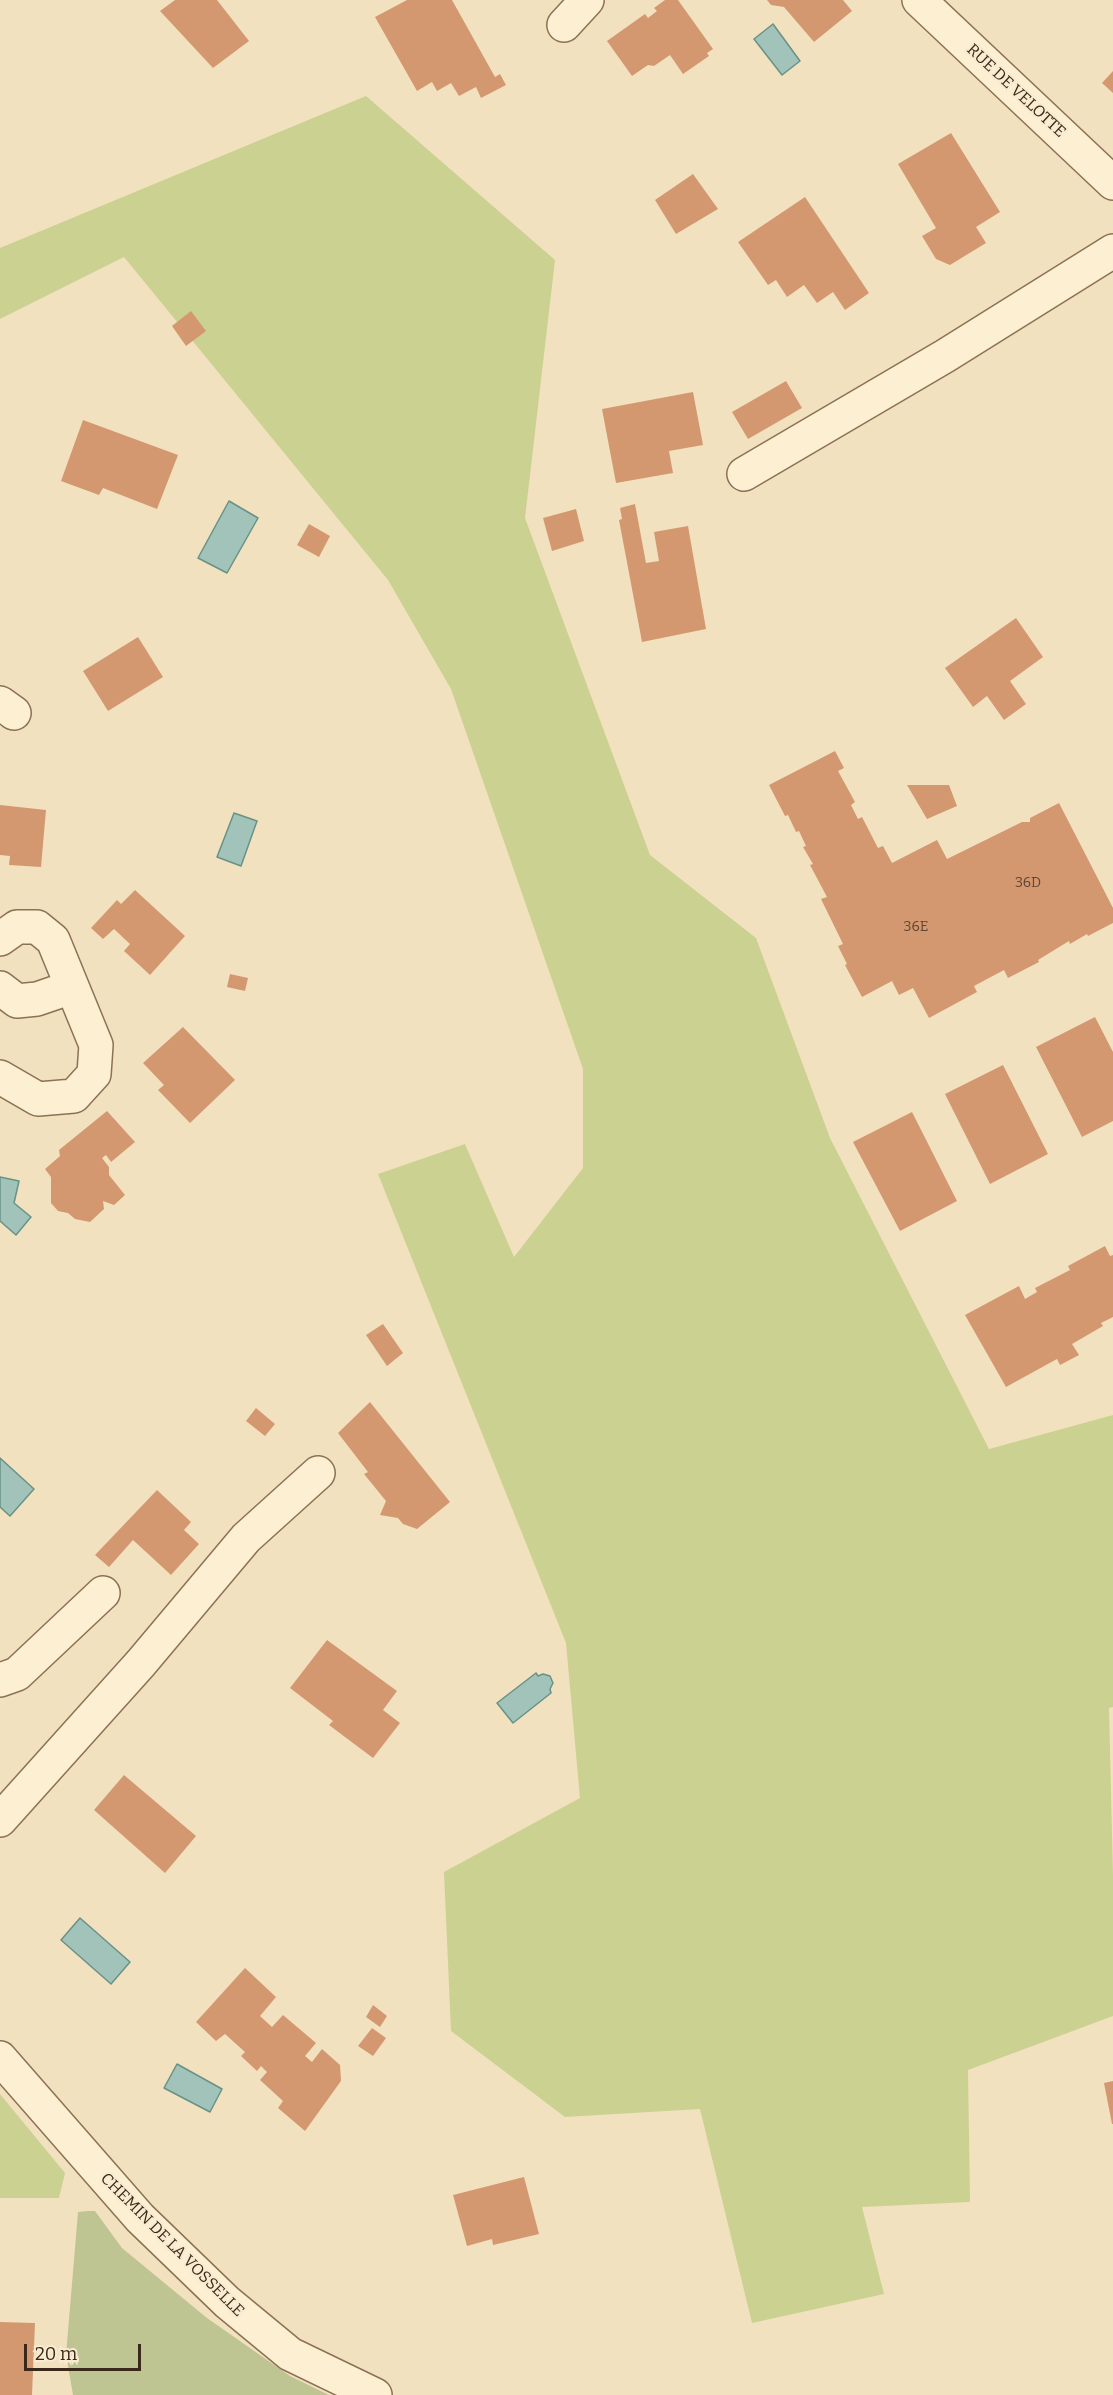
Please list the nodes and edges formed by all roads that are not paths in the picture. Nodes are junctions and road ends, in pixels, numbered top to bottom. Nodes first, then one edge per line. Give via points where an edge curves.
1 (587, 0) edge
2 (920, 0) edge
3 (564, 25) dead end
4 (1113, 183) edge
5 (1113, 251) edge
6 (744, 474) dead end
7 (0, 939) edge
8 (72, 987) junction
9 (0, 988) edge
10 (0, 1077) edge
11 (318, 1473) dead end
12 (103, 1593) dead end
13 (0, 1680) edge
14 (0, 1820) edge
15 (0, 2058) edge
16 (375, 2395) edge

1 - 3 street
2 - 4 street, RUE DE VELOTTE
5 - 6 street
7 - 8 street via 16,927 37,927 53,940
8 - 9 street via 37,999 17,1000
8 - 10 street via 96,1045 94,1074 74,1096 38,1099
11 - 14 street via 246,1538 141,1663
12 - 13 street via 16,1674
15 - 16 street, CHEMIN DE LA VOSSELLE via 140,2218 226,2302 290,2354

